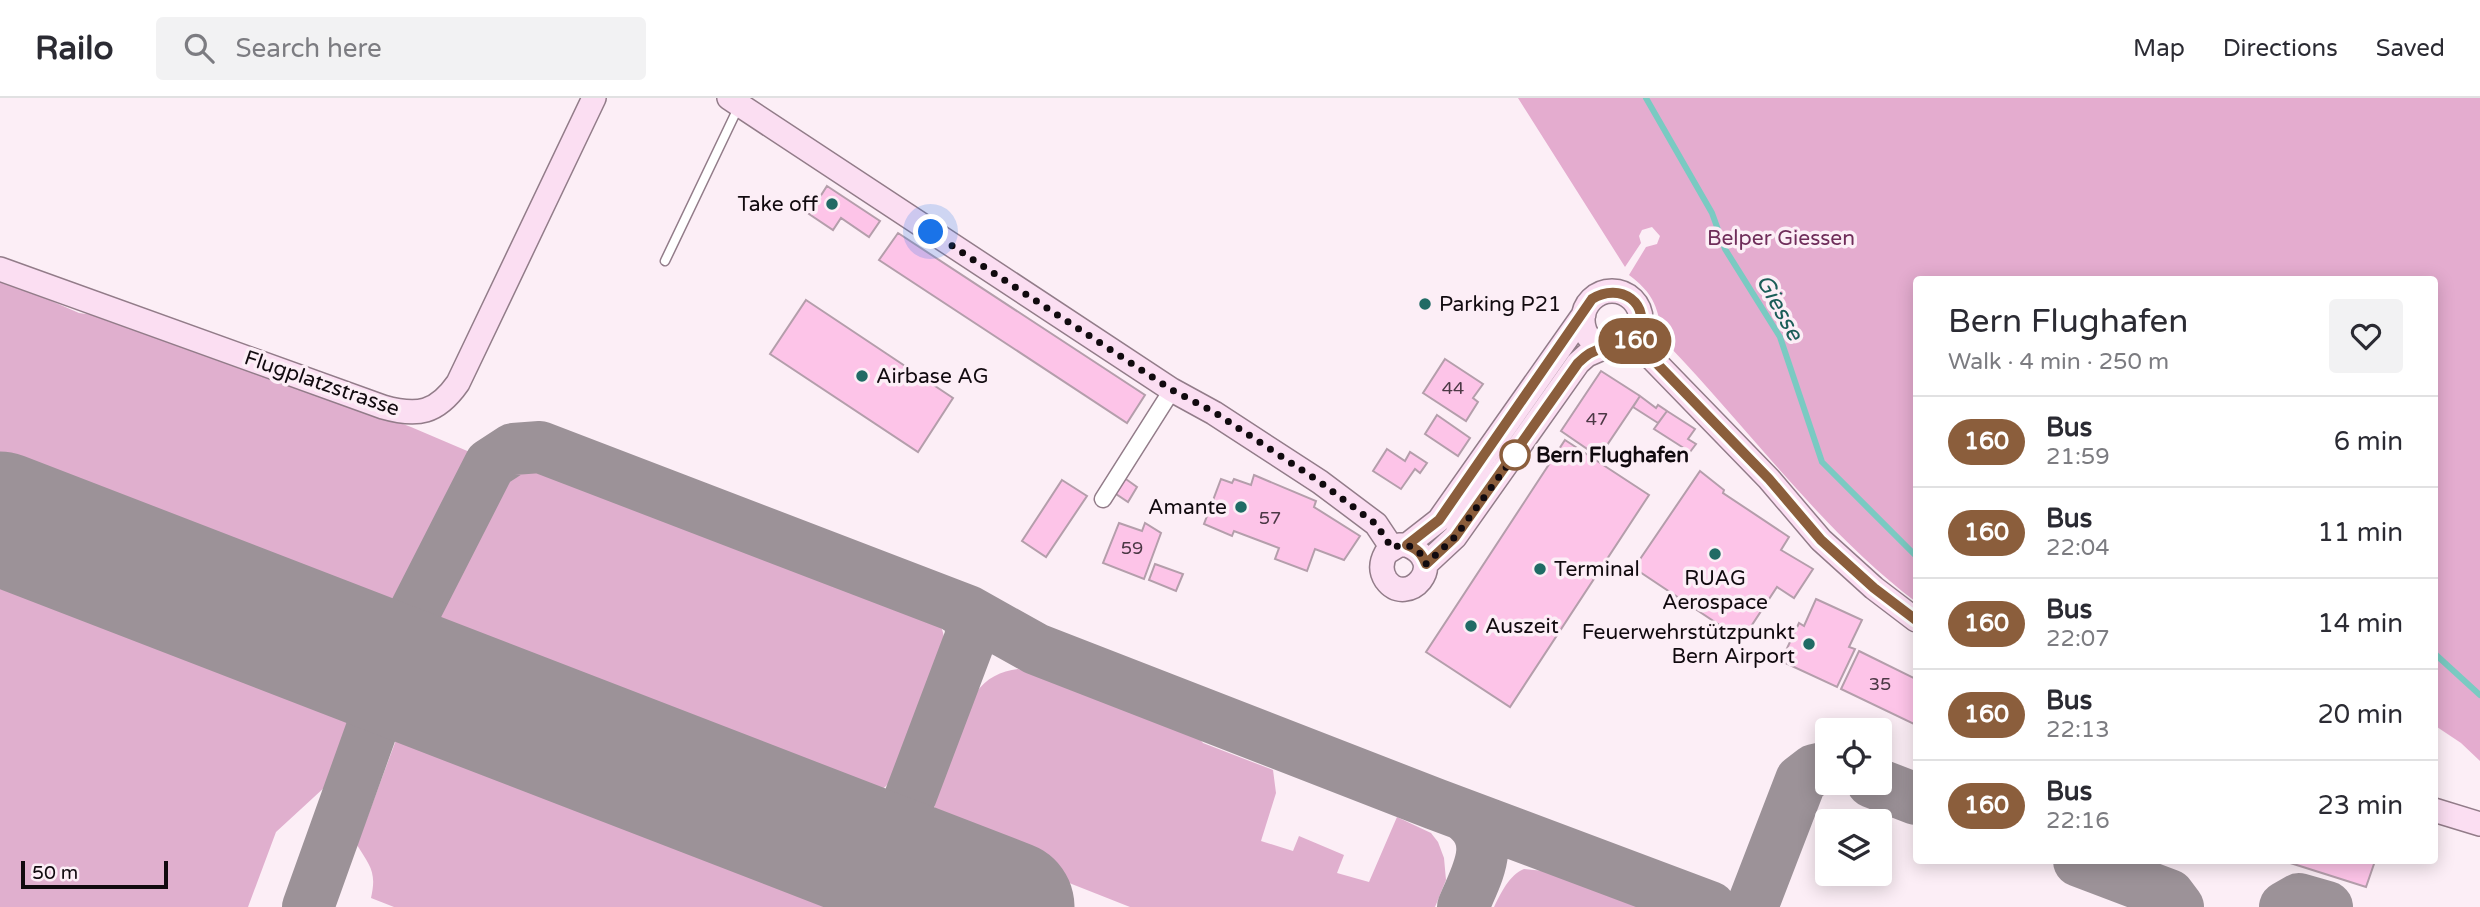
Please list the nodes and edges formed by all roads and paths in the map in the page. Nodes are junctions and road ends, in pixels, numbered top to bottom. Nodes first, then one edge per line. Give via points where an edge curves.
1 (594, 98) edge
2 (734, 102) edge
3 (664, 261) dead end
4 (0, 269) edge
5 (1584, 314) junction
6 (1634, 340) junction
7 (1603, 348) junction
8 (1172, 390) junction
9 (1103, 499) dead end
10 (1399, 546) junction
11 (1426, 564) junction
12 (1913, 618) edge
13 (2438, 811) edge
14 (2480, 824) edge

1 - 4 street, Flugplatzstrasse via 458,383 436,407 416,413 383,407
2 - 3 lane
2 - 8 street
5 - 6 street via 1588,304 1607,292 1630,297 1640,312 1640,329
5 - 7 street via 1587,335
5 - 10 street via 1439,520
6 - 7 street via 1622,348
6 - 12 street via 1769,479 1821,540
7 - 11 street via 1578,363 1455,537
8 - 9 street
8 - 10 street via 1320,482
10 - 11 street via 1416,549
10 - 11 street via 1383,559 1381,568 1395,587 1412,588 1425,574
13 - 14 street

